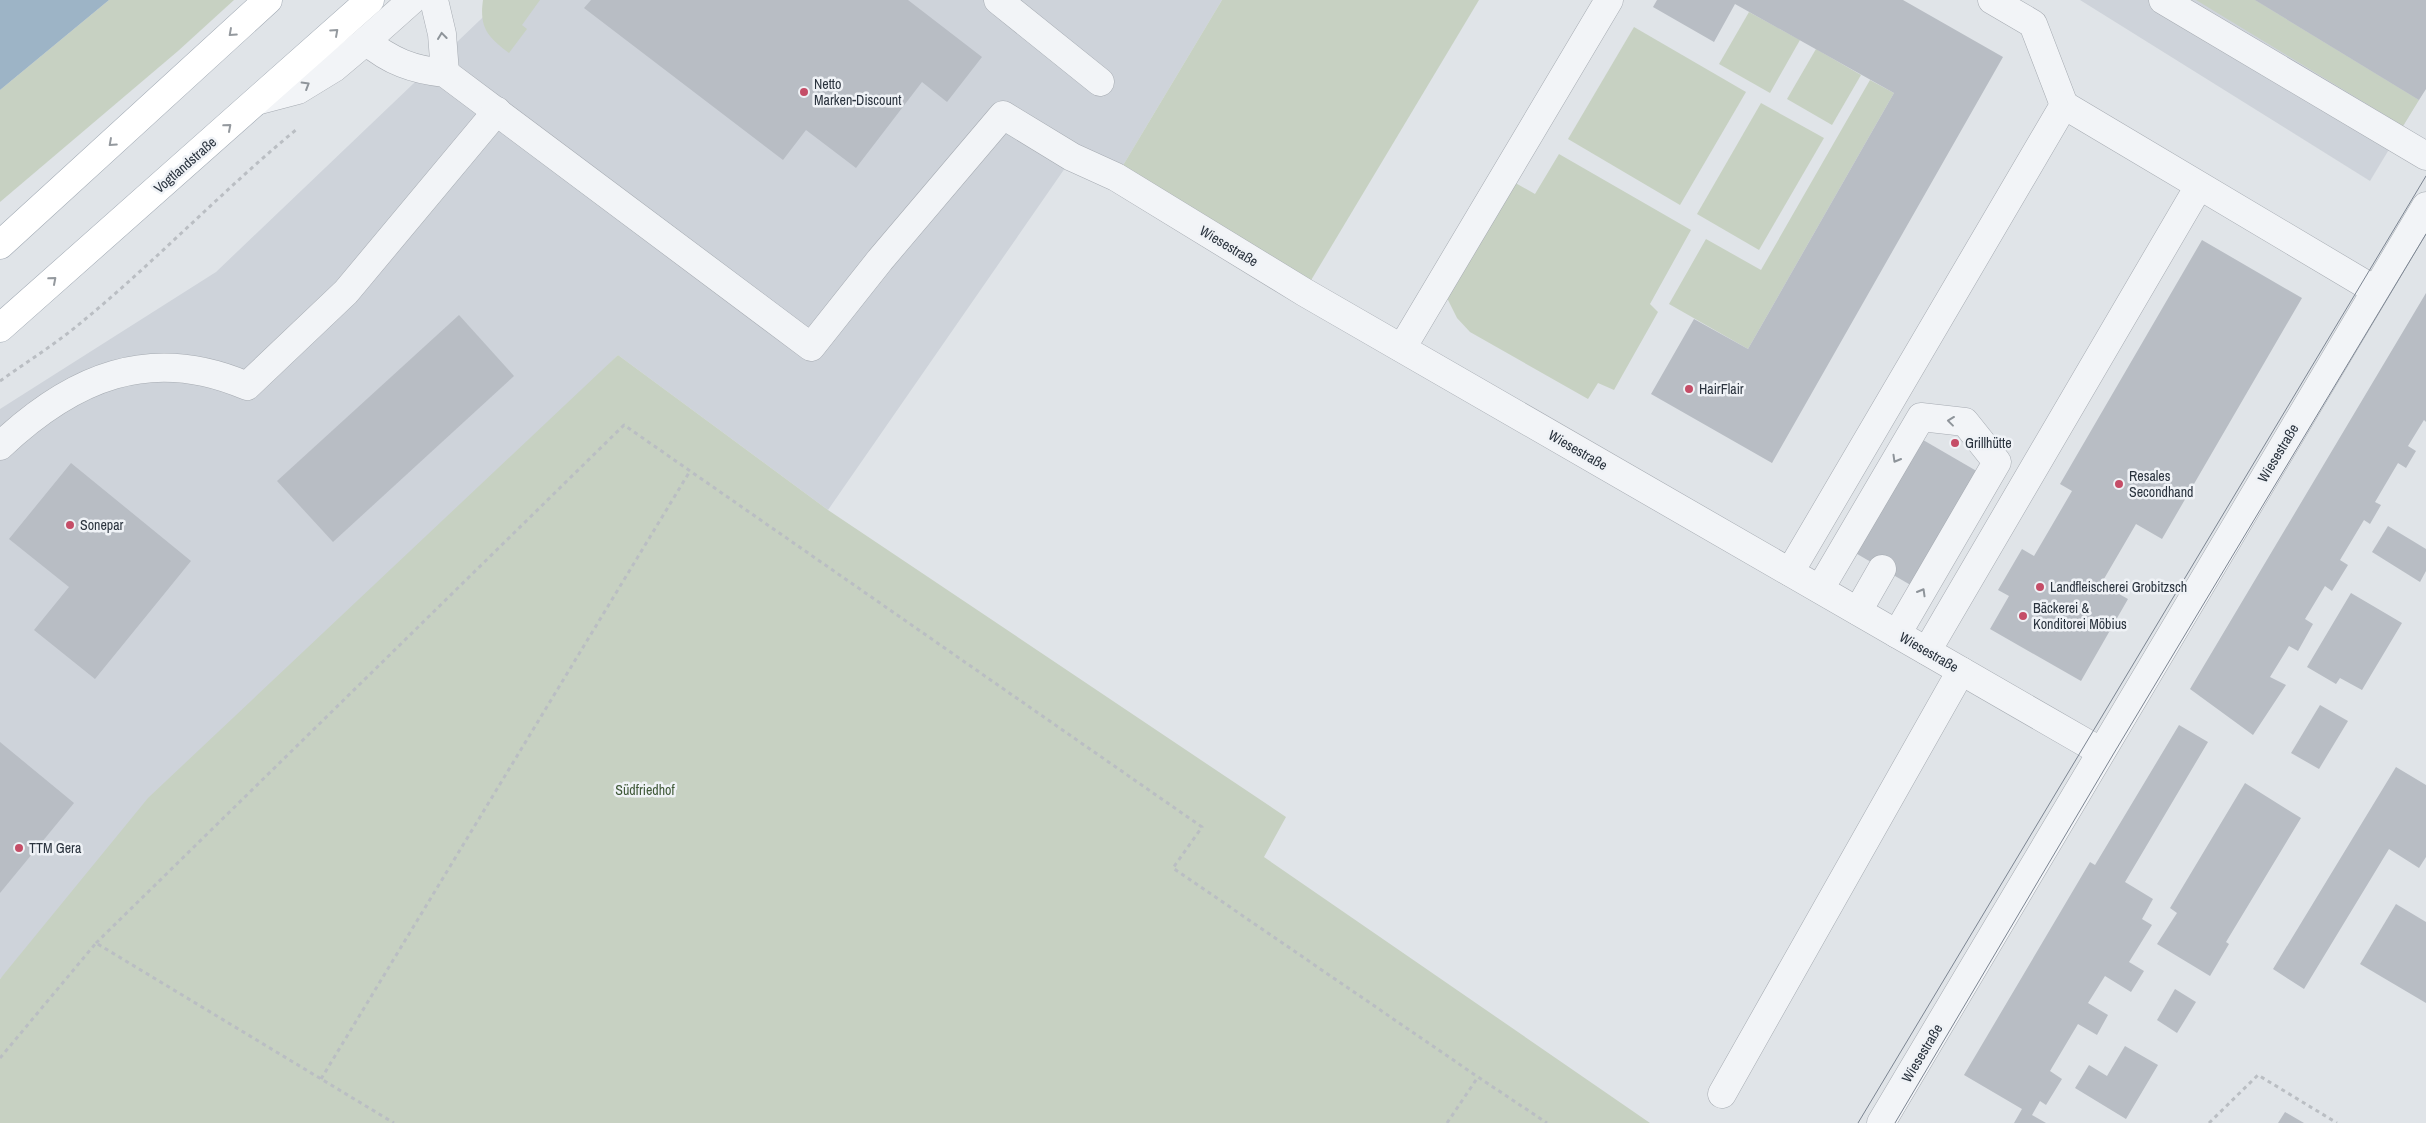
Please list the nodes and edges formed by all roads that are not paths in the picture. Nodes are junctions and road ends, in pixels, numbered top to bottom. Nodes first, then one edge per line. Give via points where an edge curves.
1 (268, 0) edge
2 (370, 0) edge
3 (412, 0) edge
4 (434, 0) edge
5 (998, 0) edge
6 (1609, 0) edge
7 (1992, 0) edge
8 (2163, 0) edge
9 (366, 41) junction
10 (445, 73) junction
11 (1100, 82) dead end
12 (260, 100) junction
13 (2064, 105) junction
14 (497, 111) junction
15 (2426, 156) edge
16 (2199, 186) junction
17 (2426, 206) edge
18 (0, 245) edge
19 (2375, 290) junction
20 (0, 328) edge
21 (1402, 348) junction
22 (0, 446) edge
23 (1882, 569) dead end
24 (1790, 572) junction
25 (1820, 589) junction
26 (1858, 611) junction
27 (1898, 634) junction
28 (1927, 651) junction
29 (1961, 670) junction
30 (2100, 751) junction
31 (1722, 1094) dead end
32 (1881, 1123) edge

1 -> 18 main road
12 -> 2 main road, Vogtlandstraße
3 - 9 street
10 -> 4 street via 442,34
5 - 11 street
6 - 21 street
7 - 13 street via 2033,24
8 - 15 street
9 - 10 street via 383,55 406,66
12 -> 9 street via 298,90 334,68
10 - 14 street
20 -> 12 main road, Vogtlandstraße
13 - 16 street
13 - 24 street
14 - 21 street, Wiesestraße via 811,347 1003,115 1072,157 1116,177
14 - 22 street via 346,292 247,386 224,376 193,369 170,367 114,374 72,391 29,419
16 - 19 street
16 - 28 street
17 - 19 street, Wiesestraße
19 - 30 street, Wiesestraße
21 - 24 street, Wiesestraße
23 - 26 street
24 - 25 street, Wiesestraße
25 - 26 street, Wiesestraße
27 -> 25 street via 1997,462 1965,422 1921,417
26 - 27 street, Wiesestraße
27 - 28 street, Wiesestraße
28 - 29 street, Wiesestraße
29 - 30 street, Wiesestraße
29 - 31 street
30 - 32 street, Wiesestraße

